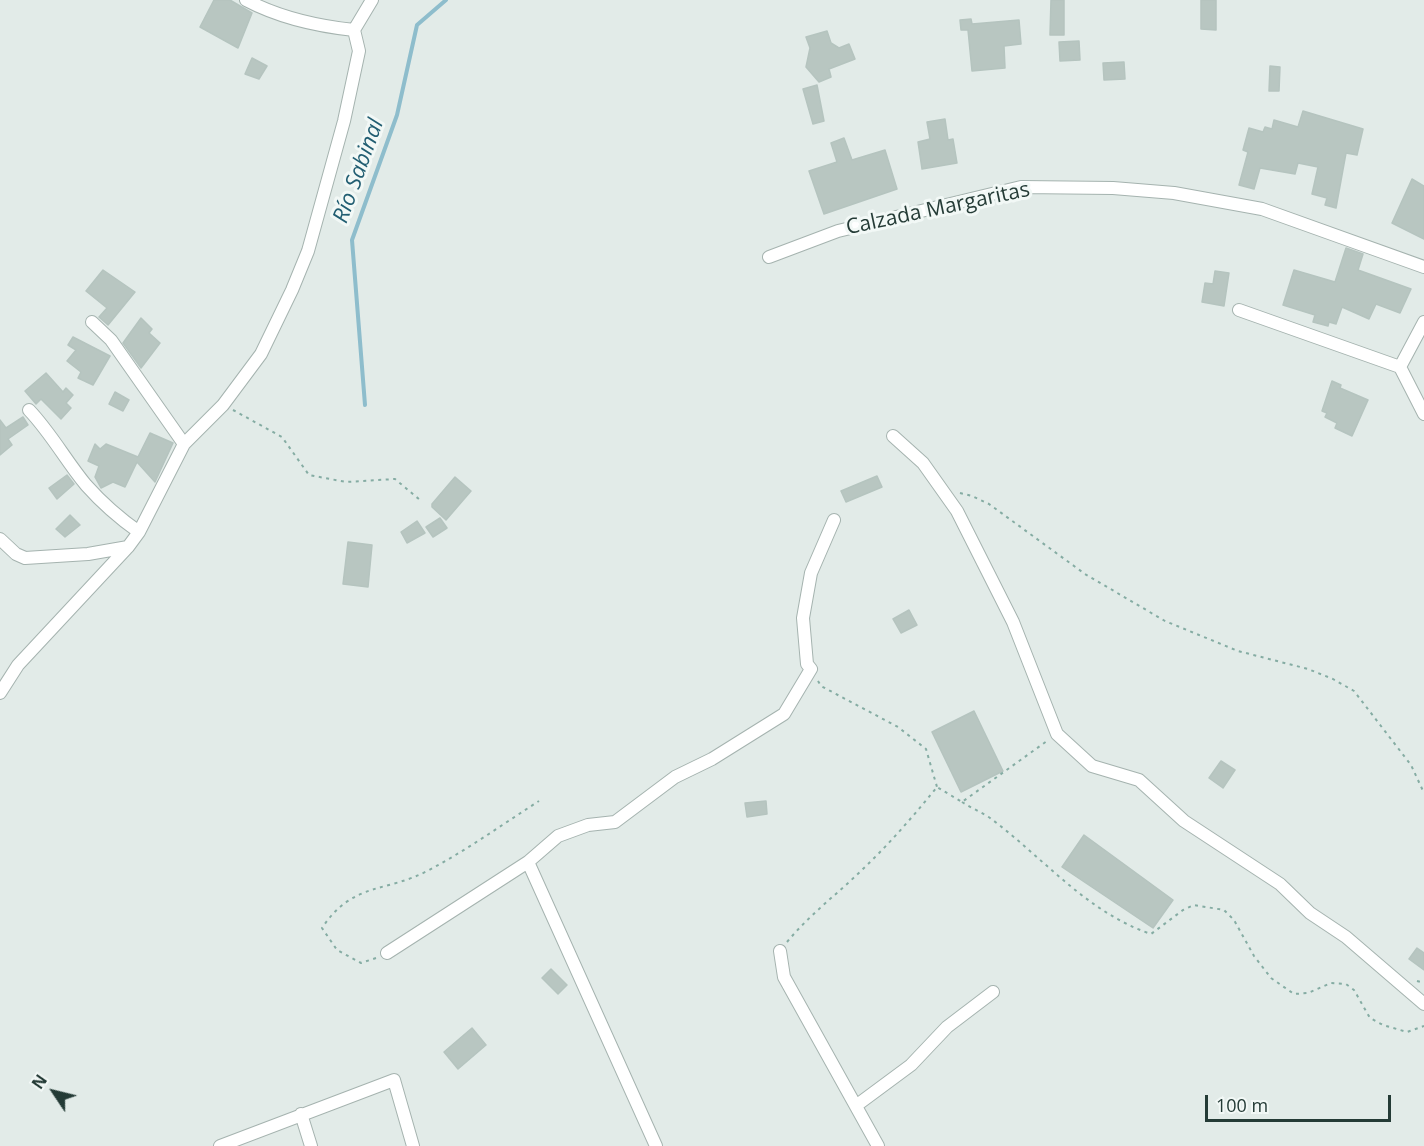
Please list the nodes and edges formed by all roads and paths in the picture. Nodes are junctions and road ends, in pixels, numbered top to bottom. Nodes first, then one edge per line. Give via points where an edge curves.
1 (246, 0) edge
2 (372, 0) edge
3 (354, 30) junction
4 (769, 257) dead end
5 (1424, 267) edge
6 (1239, 310) dead end
7 (92, 322) dead end
8 (1424, 322) edge
9 (1400, 368) junction
10 (223, 405) junction
11 (29, 410) dead end
12 (1424, 414) edge
13 (893, 436) dead end
14 (184, 444) junction
15 (942, 490) junction
16 (420, 500) dead end
17 (834, 520) dead end
18 (139, 532) junction
19 (0, 539) edge
20 (128, 547) junction
21 (811, 669) junction
22 (0, 693) edge
23 (1057, 734) junction
24 (937, 787) junction
25 (1424, 793) edge
26 (539, 801) dead end
27 (962, 802) junction
28 (528, 862) junction
29 (780, 951) joint
30 (387, 953) joint
31 (993, 992) dead end
32 (1424, 1004) edge
33 (1424, 1026) edge
34 (857, 1105) junction
35 (301, 1114) junction
36 (220, 1146) edge
37 (311, 1146) edge
38 (413, 1146) edge
39 (656, 1146) edge
40 (878, 1146) edge

1 - 3 street via 279,16
2 - 3 street
3 - 10 street via 359,51 352,87 308,251 261,354
4 - 5 street, Calzada Margaritas via 838,231 1021,187 1113,188 1174,193 1262,209
6 - 9 street
7 - 14 street via 111,340
8 - 9 street
9 - 12 street
10 - 14 street
10 - 16 path via 282,437 309,476 346,482 395,479
11 - 18 street via 85,483 112,512
13 - 15 street via 923,463
14 - 18 street
15 - 23 street via 962,520 1014,622
15 - 25 path via 989,504 1085,574 1164,621 1238,651 1308,669 1354,691 1411,765
17 - 21 street via 811,573 803,618 807,663
18 - 20 street
19 - 20 street via 25,558
20 - 22 street via 18,665
21 - 24 path via 821,686 898,727 926,749
21 - 28 street via 784,714 675,777 615,822 588,825 558,836
23 - 27 path
23 - 32 street via 1092,766 1139,780 1184,821 1280,884 1310,913 1346,937
24 - 27 path
24 - 29 path via 911,820 806,920
26 - 30 path via 428,871 357,895 334,910 322,928 337,950 362,963
27 - 33 path via 988,817 1083,898 1131,927 1151,934 1194,905 1224,910 1271,978 1294,994 1308,993 1331,983 1346,984 1370,1017 1383,1025 1407,1032
28 - 30 street
28 - 39 street
29 - 34 street via 784,977
31 - 34 street via 947,1027 911,1065
34 - 40 street
35 - 36 street
35 - 37 street
35 - 38 street via 394,1080

